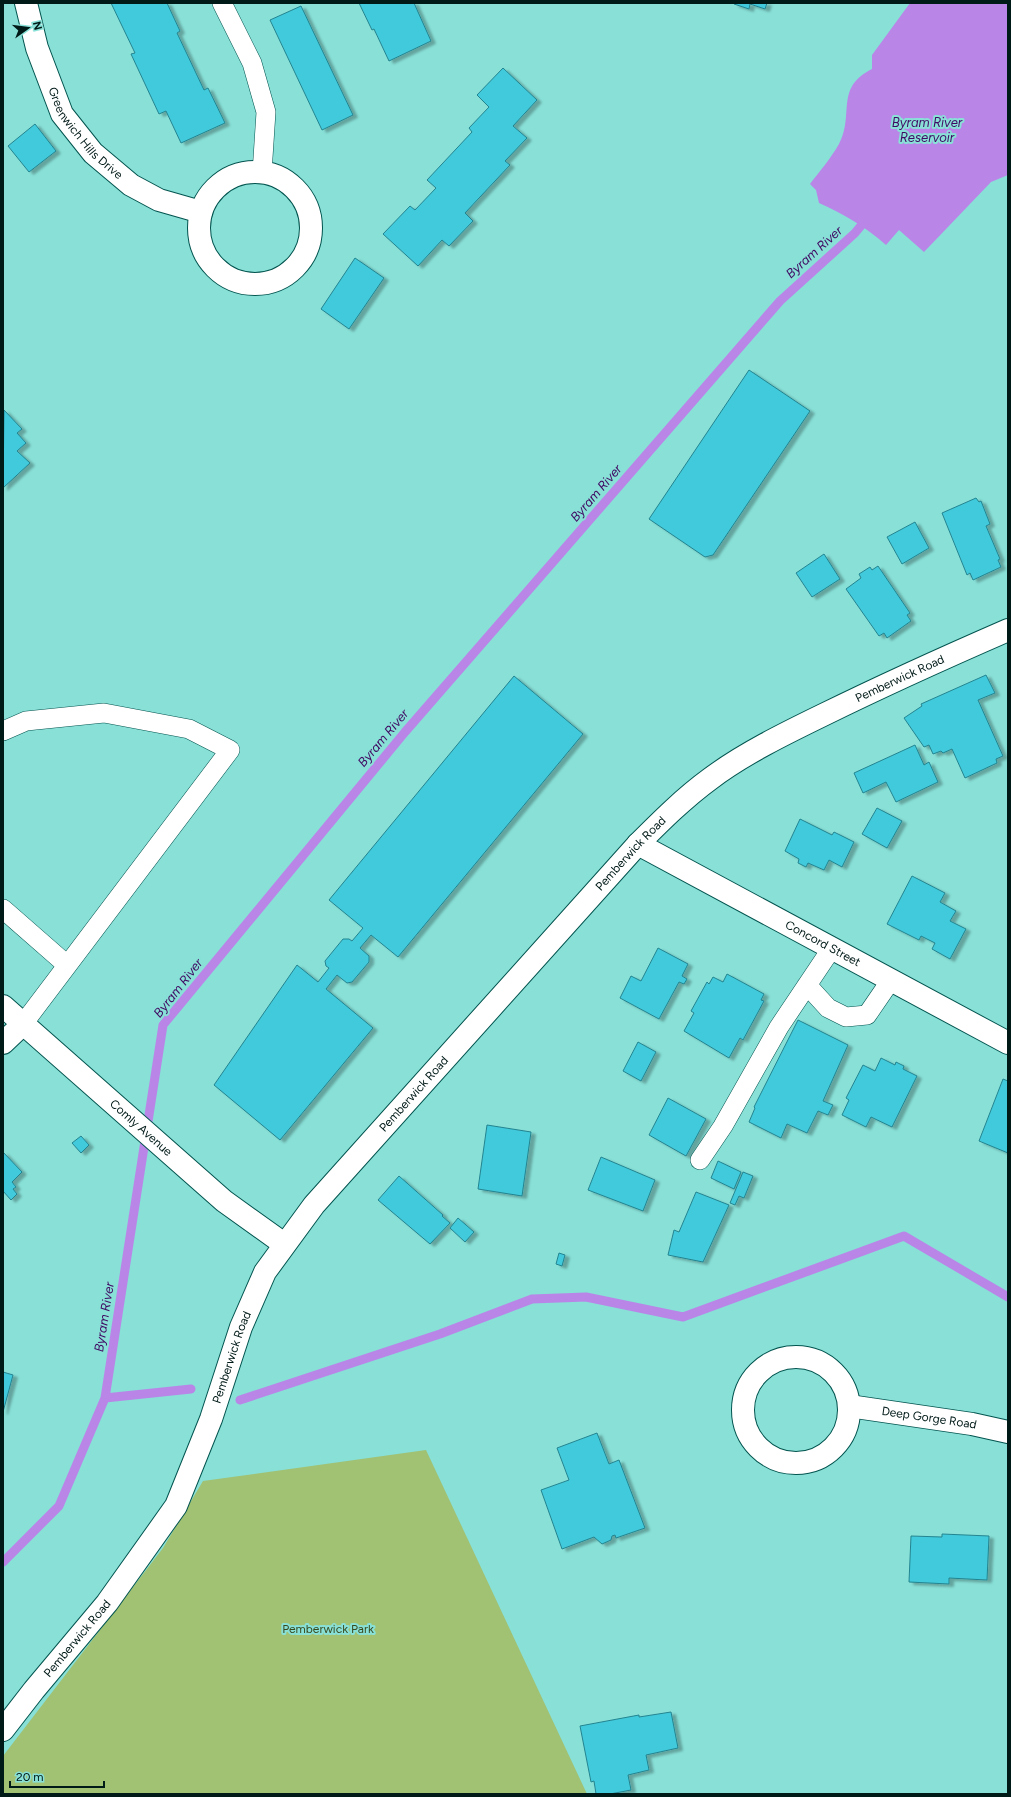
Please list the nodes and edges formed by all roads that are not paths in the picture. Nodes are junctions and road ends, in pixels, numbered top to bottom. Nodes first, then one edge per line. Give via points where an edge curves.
1 (26, 3) edge
2 (222, 3) edge
3 (262, 173) junction
4 (201, 212) junction
5 (1008, 630) edge
6 (3, 731) edge
7 (638, 844) junction
8 (3, 909) edge
9 (832, 948) junction
10 (67, 965) junction
11 (891, 980) junction
12 (807, 985) junction
13 (3, 1006) edge
14 (23, 1024) junction
15 (3, 1043) edge
16 (1008, 1043) edge
17 (700, 1160) dead end
18 (284, 1244) junction
19 (850, 1406) junction
20 (1008, 1432) edge
21 (3, 1730) edge

1 - 4 street, Greenwich Hills Drive via 37,48 62,114 93,153 131,185 159,200
2 - 3 lane via 252,63 266,112
3 - 4 street via 240,173 223,182 213,190
3 - 4 street via 268,172 291,184 305,202 312,220 312,233 307,252 292,270 274,282 244,284 218,270 203,250 199,232
5 - 7 street, Pemberwick Road via 884,684 760,748 710,778
6 - 10 lane via 26,720 104,713 189,729 230,750
7 - 9 street, Concord Street
7 - 18 street, Pemberwick Road via 319,1199
8 - 10 lane
9 - 11 street, Concord Street
9 - 12 lane
10 - 14 lane
11 - 12 lane via 867,1015 846,1017 828,1008
11 - 16 street, Concord Street
12 - 17 lane
13 - 14 street, Comly Avenue
14 - 15 street
14 - 18 street, Comly Avenue via 224,1201
18 - 21 street, Pemberwick Road via 265,1272 241,1327 211,1419 176,1506 107,1603
19 - 19 street via 843,1385 835,1374 812,1359 794,1356 782,1358 761,1370 746,1391 742,1408 745,1426 755,1444 771,1457 797,1463 815,1460 828,1453 843,1435
19 - 20 street, Deep Gorge Road via 972,1424

